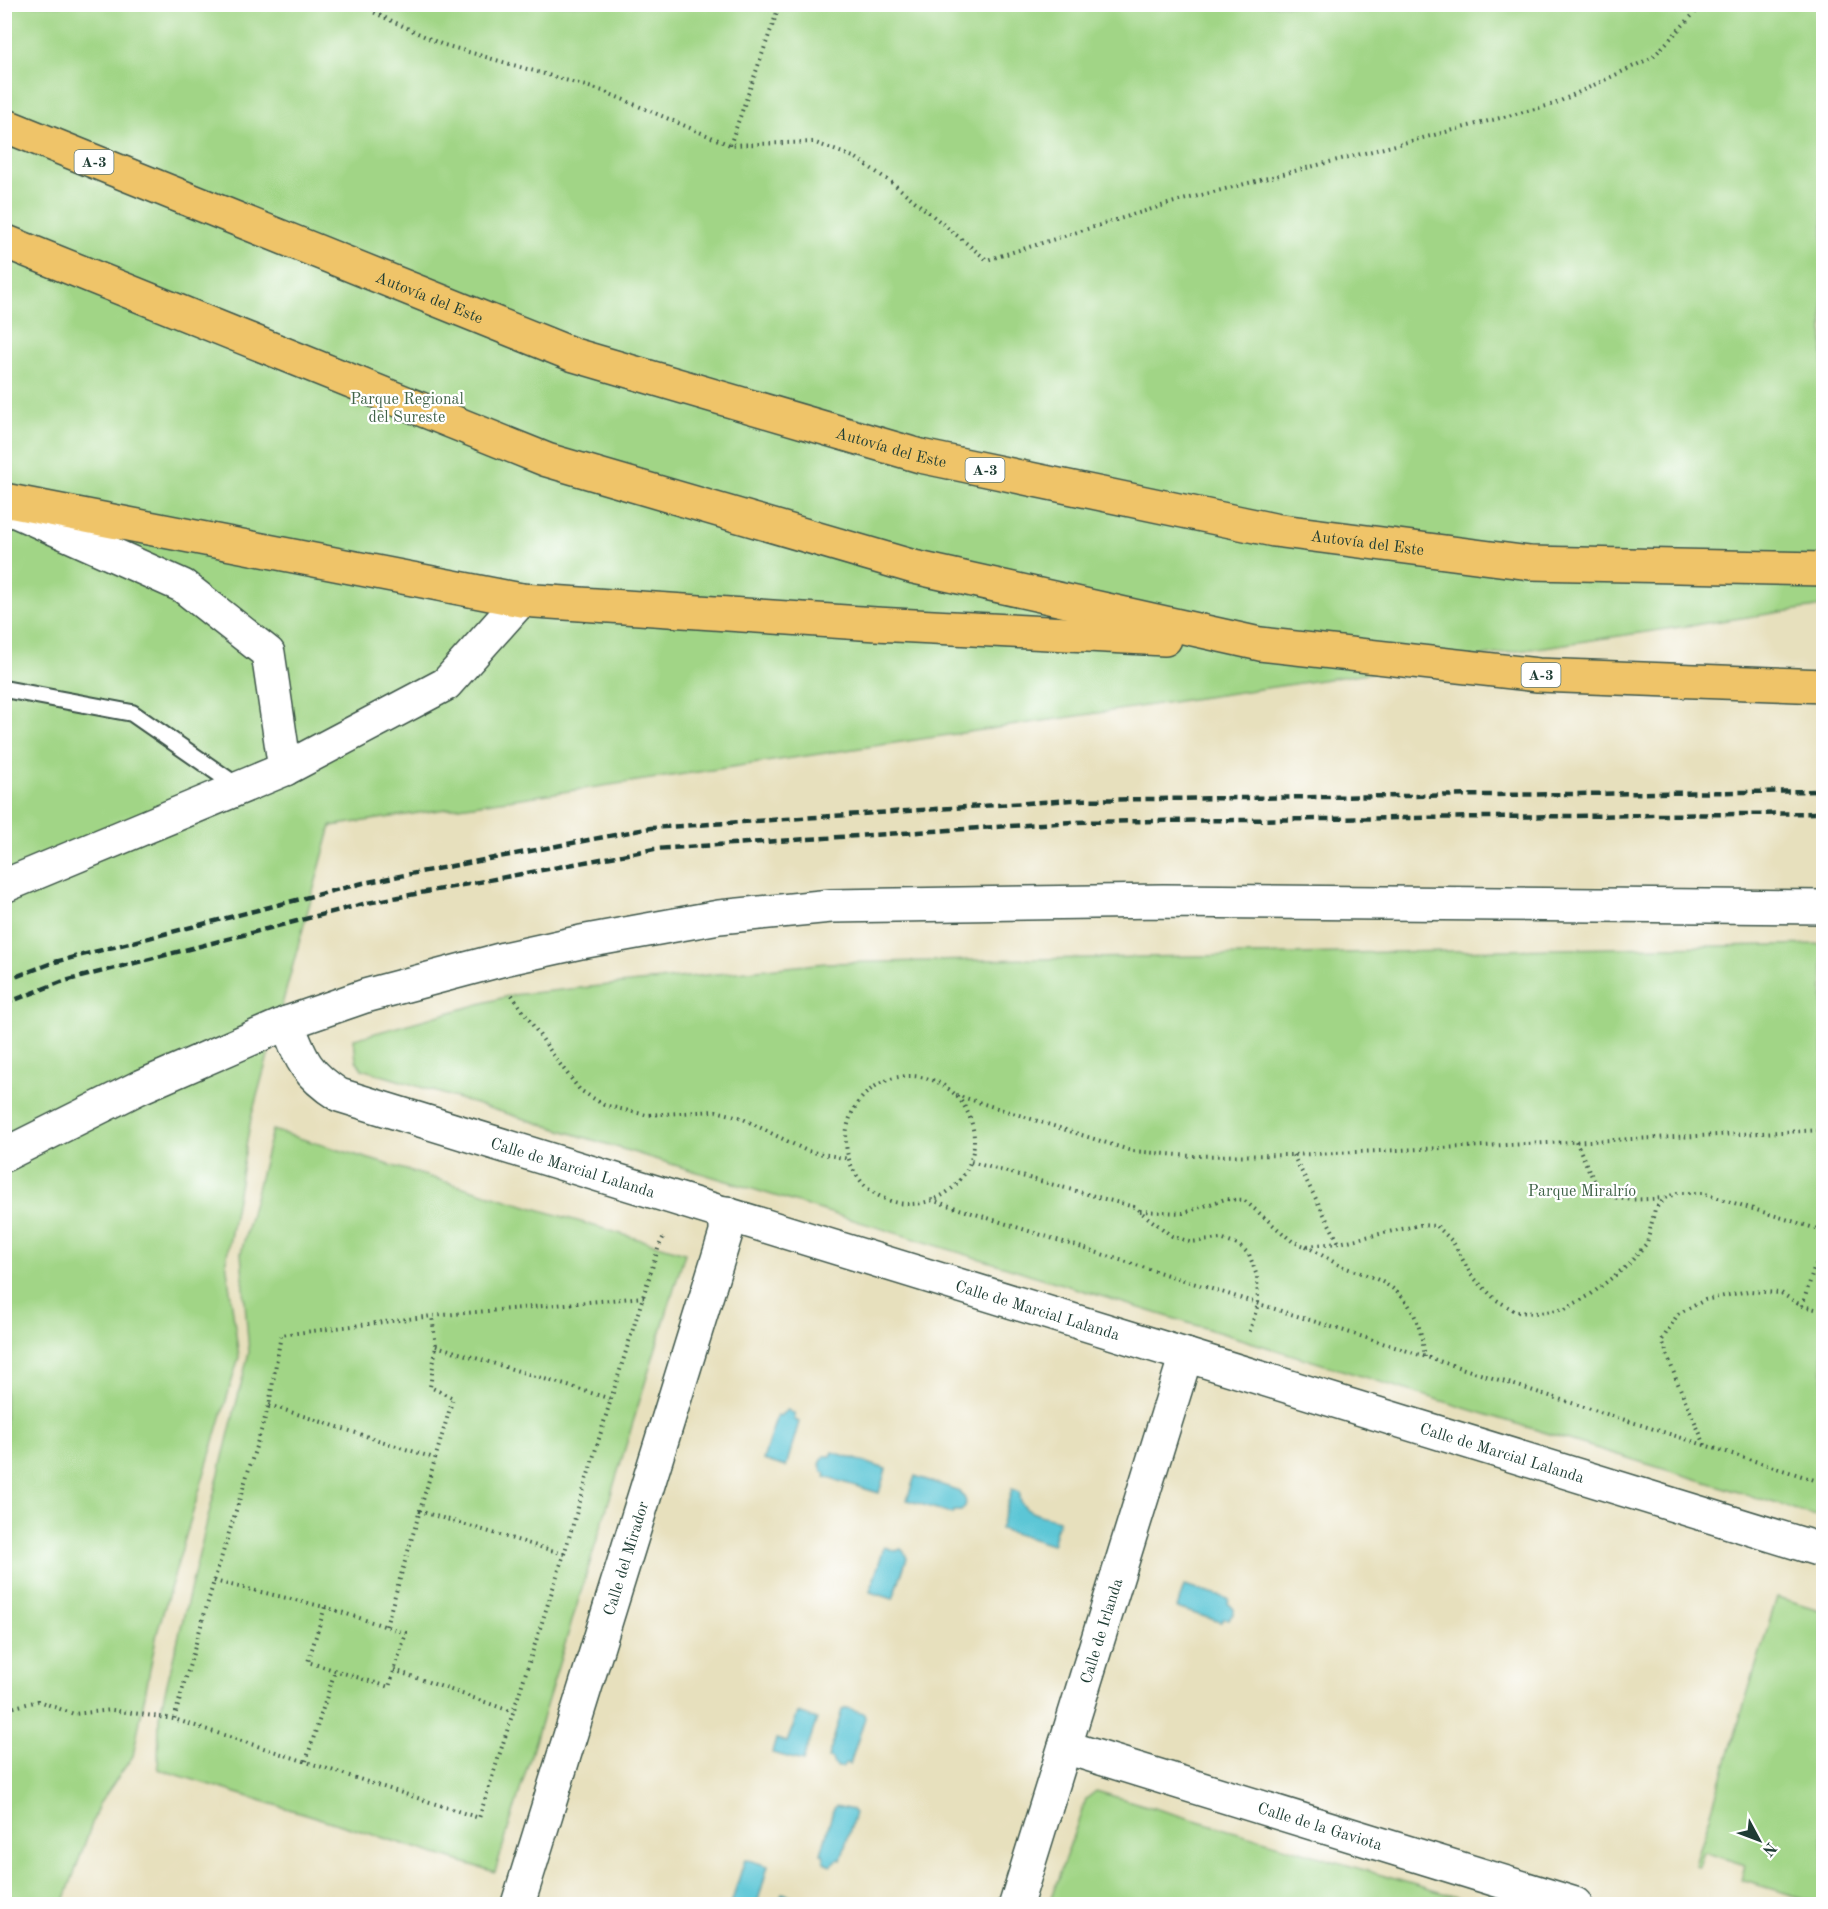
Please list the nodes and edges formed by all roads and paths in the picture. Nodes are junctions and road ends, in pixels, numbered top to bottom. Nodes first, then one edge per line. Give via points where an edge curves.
1 (366, 4) edge
2 (780, 4) edge
3 (1702, 4) edge
4 (4, 125) edge
5 (730, 145) junction
6 (4, 241) edge
7 (4, 500) edge
8 (4, 506) edge
9 (1824, 570) edge
10 (521, 600) junction
11 (1260, 644) junction
12 (1824, 686) edge
13 (4, 689) edge
14 (285, 769) junction
15 (240, 788) junction
16 (4, 886) edge
17 (1824, 907) edge
18 (512, 994) dead end
19 (287, 1023) junction
20 (956, 1095) junction
21 (1824, 1130) edge
22 (1576, 1141) junction
23 (4, 1155) edge
24 (1293, 1155) junction
25 (849, 1159) junction
26 (970, 1162) junction
27 (1665, 1198) junction
28 (931, 1200) junction
29 (1140, 1211) junction
30 (726, 1213) junction
31 (1824, 1231) edge
32 (673, 1239) dead end
33 (1339, 1244) junction
34 (1305, 1246) junction
35 (1824, 1252) edge
36 (644, 1297) junction
37 (1258, 1304) junction
38 (1802, 1306) junction
39 (1824, 1311) edge
40 (432, 1316) junction
41 (1246, 1341) dead end
42 (436, 1346) junction
43 (1186, 1355) junction
44 (1425, 1357) junction
45 (611, 1399) junction
46 (270, 1405) junction
47 (1705, 1445) junction
48 (434, 1458) junction
49 (1824, 1483) edge
50 (419, 1511) junction
51 (1824, 1551) edge
52 (564, 1554) junction
53 (214, 1581) junction
54 (325, 1607) junction
55 (386, 1626) junction
56 (394, 1670) junction
57 (335, 1671) junction
58 (513, 1712) junction
59 (4, 1713) edge
60 (174, 1719) junction
61 (1065, 1747) junction
62 (306, 1761) junction
63 (518, 1905) edge
64 (1016, 1905) edge
65 (1575, 1905) edge

1 - 5 path via 373,12 441,44 603,91
2 - 5 path
3 - 5 path via 1653,57 1554,104 1171,203 987,260 856,158 813,142
4 - 9 highway, Autovía del Este / A-3 via 574,355 920,456 1274,530 1519,561
6 - 11 highway, A-3 via 547,460 914,567
7 - 10 highway
8 - 14 street via 183,586 268,653
10 - 11 highway
10 - 14 street via 447,684
11 - 12 highway, A-3 via 1538,675
13 - 15 lane via 132,713
14 - 15 street
15 - 16 street
17 - 19 street via 1164,901 831,906 719,917 581,942 376,993
18 - 25 path via 580,1090 604,1105 646,1115 716,1112 739,1117 807,1151
19 - 23 street via 138,1088
19 - 30 street, Calle de Marcial Lalanda via 308,1070 339,1095
20 - 24 path via 1132,1151 1191,1156
20 - 25 path via 938,1082 916,1075 893,1078 872,1087 857,1103 847,1125
20 - 26 path via 973,1126
21 - 22 path
22 - 24 path
22 - 27 path via 1601,1191 1614,1199
24 - 33 path
25 - 28 path via 866,1187 885,1199 908,1204
26 - 28 path via 948,1192
26 - 29 path
27 - 31 path via 1677,1193 1702,1193
27 - 33 path via 1655,1209 1647,1243 1627,1266 1590,1295 1564,1309 1539,1313 1516,1312 1495,1299 1471,1275 1453,1242 1437,1226 1420,1225
28 - 37 path
29 - 34 path via 1183,1213 1225,1199 1244,1200 1293,1242
29 - 37 path via 1172,1236 1190,1242 1221,1239 1240,1246 1249,1254 1257,1276
30 - 43 street, Calle de Marcial Lalanda
30 - 63 street, Calle del Mirador via 726,1233
32 - 36 path via 663,1236
33 - 34 path
34 - 44 path via 1396,1290 1411,1308 1422,1331
35 - 38 path
36 - 40 path
36 - 45 path
37 - 41 path
37 - 44 path
38 - 39 path
38 - 47 path via 1781,1293 1748,1291 1706,1300 1678,1314 1662,1340
40 - 42 path
40 - 46 path via 280,1335
42 - 45 path
42 - 48 path via 430,1387 453,1398
43 - 51 street, Calle de Marcial Lalanda
43 - 61 street, Calle de Irlanda
44 - 47 path
45 - 52 path
46 - 48 path
46 - 53 path
47 - 49 path
48 - 50 path
50 - 52 path
50 - 55 path
52 - 58 path
53 - 54 path
53 - 60 path
54 - 55 path
54 - 57 path via 308,1662
55 - 56 path via 406,1633
56 - 57 path via 389,1688
56 - 58 path
57 - 62 path
58 - 62 path via 479,1818
59 - 60 path via 38,1701 74,1714 112,1710
60 - 62 path
61 - 64 street, Calle de Irlanda
61 - 65 street, Calle de la Gaviota

